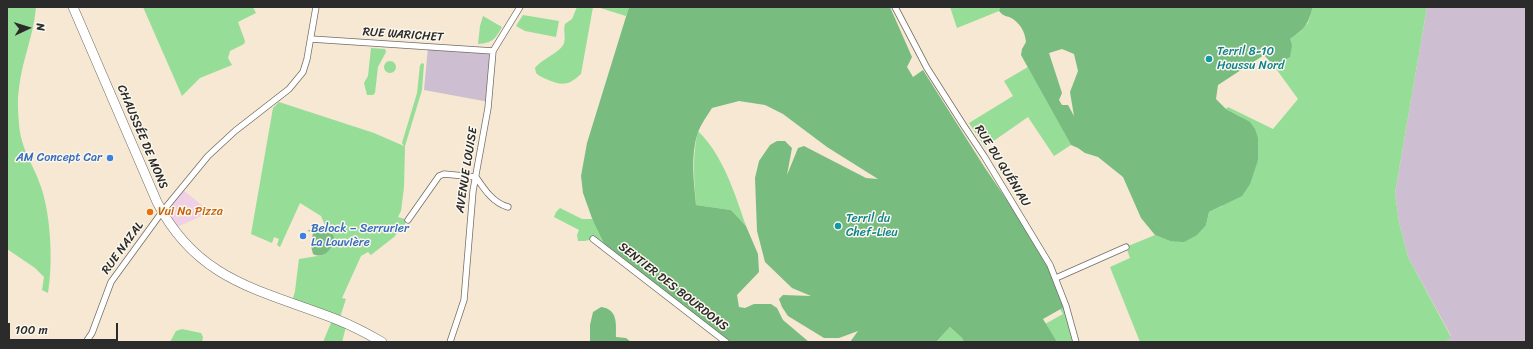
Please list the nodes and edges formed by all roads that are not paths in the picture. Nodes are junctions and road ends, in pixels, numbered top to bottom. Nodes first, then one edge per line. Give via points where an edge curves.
1 (73, 7) edge
2 (316, 7) edge
3 (520, 7) edge
4 (895, 7) edge
5 (311, 39) junction
6 (493, 51) junction
7 (476, 176) junction
8 (508, 207) dead end
9 (162, 212) junction
10 (408, 220) dead end
11 (593, 240) dead end
12 (1126, 247) dead end
13 (1056, 278) junction
14 (86, 342) edge
15 (382, 342) edge
16 (450, 342) edge
17 (726, 342) edge
18 (1076, 342) edge

1 - 9 main road, CHAUSSÉE DE MONS
2 - 5 street, RUE NAZAL
3 - 6 street, AVENUE LOUISE
4 - 13 street, RUE DU QUÉNIAU via 928,68 1044,254
5 - 6 street, RUE WARICHET
5 - 9 street, RUE NAZAL via 304,69 289,89 216,148
6 - 7 street, AVENUE LOUISE via 489,102
7 - 8 street via 487,194
7 - 10 street via 439,176
7 - 16 street, AVENUE LOUISE via 464,300
9 - 14 street, RUE NAZAL via 111,282 92,333
9 - 15 main road, CHAUSSÉE DE MONS via 181,239 220,273 254,289 339,320
11 - 17 street, SENTIER DES BOURDONS
12 - 13 street
13 - 18 street, RUE DU QUÉNIAU

